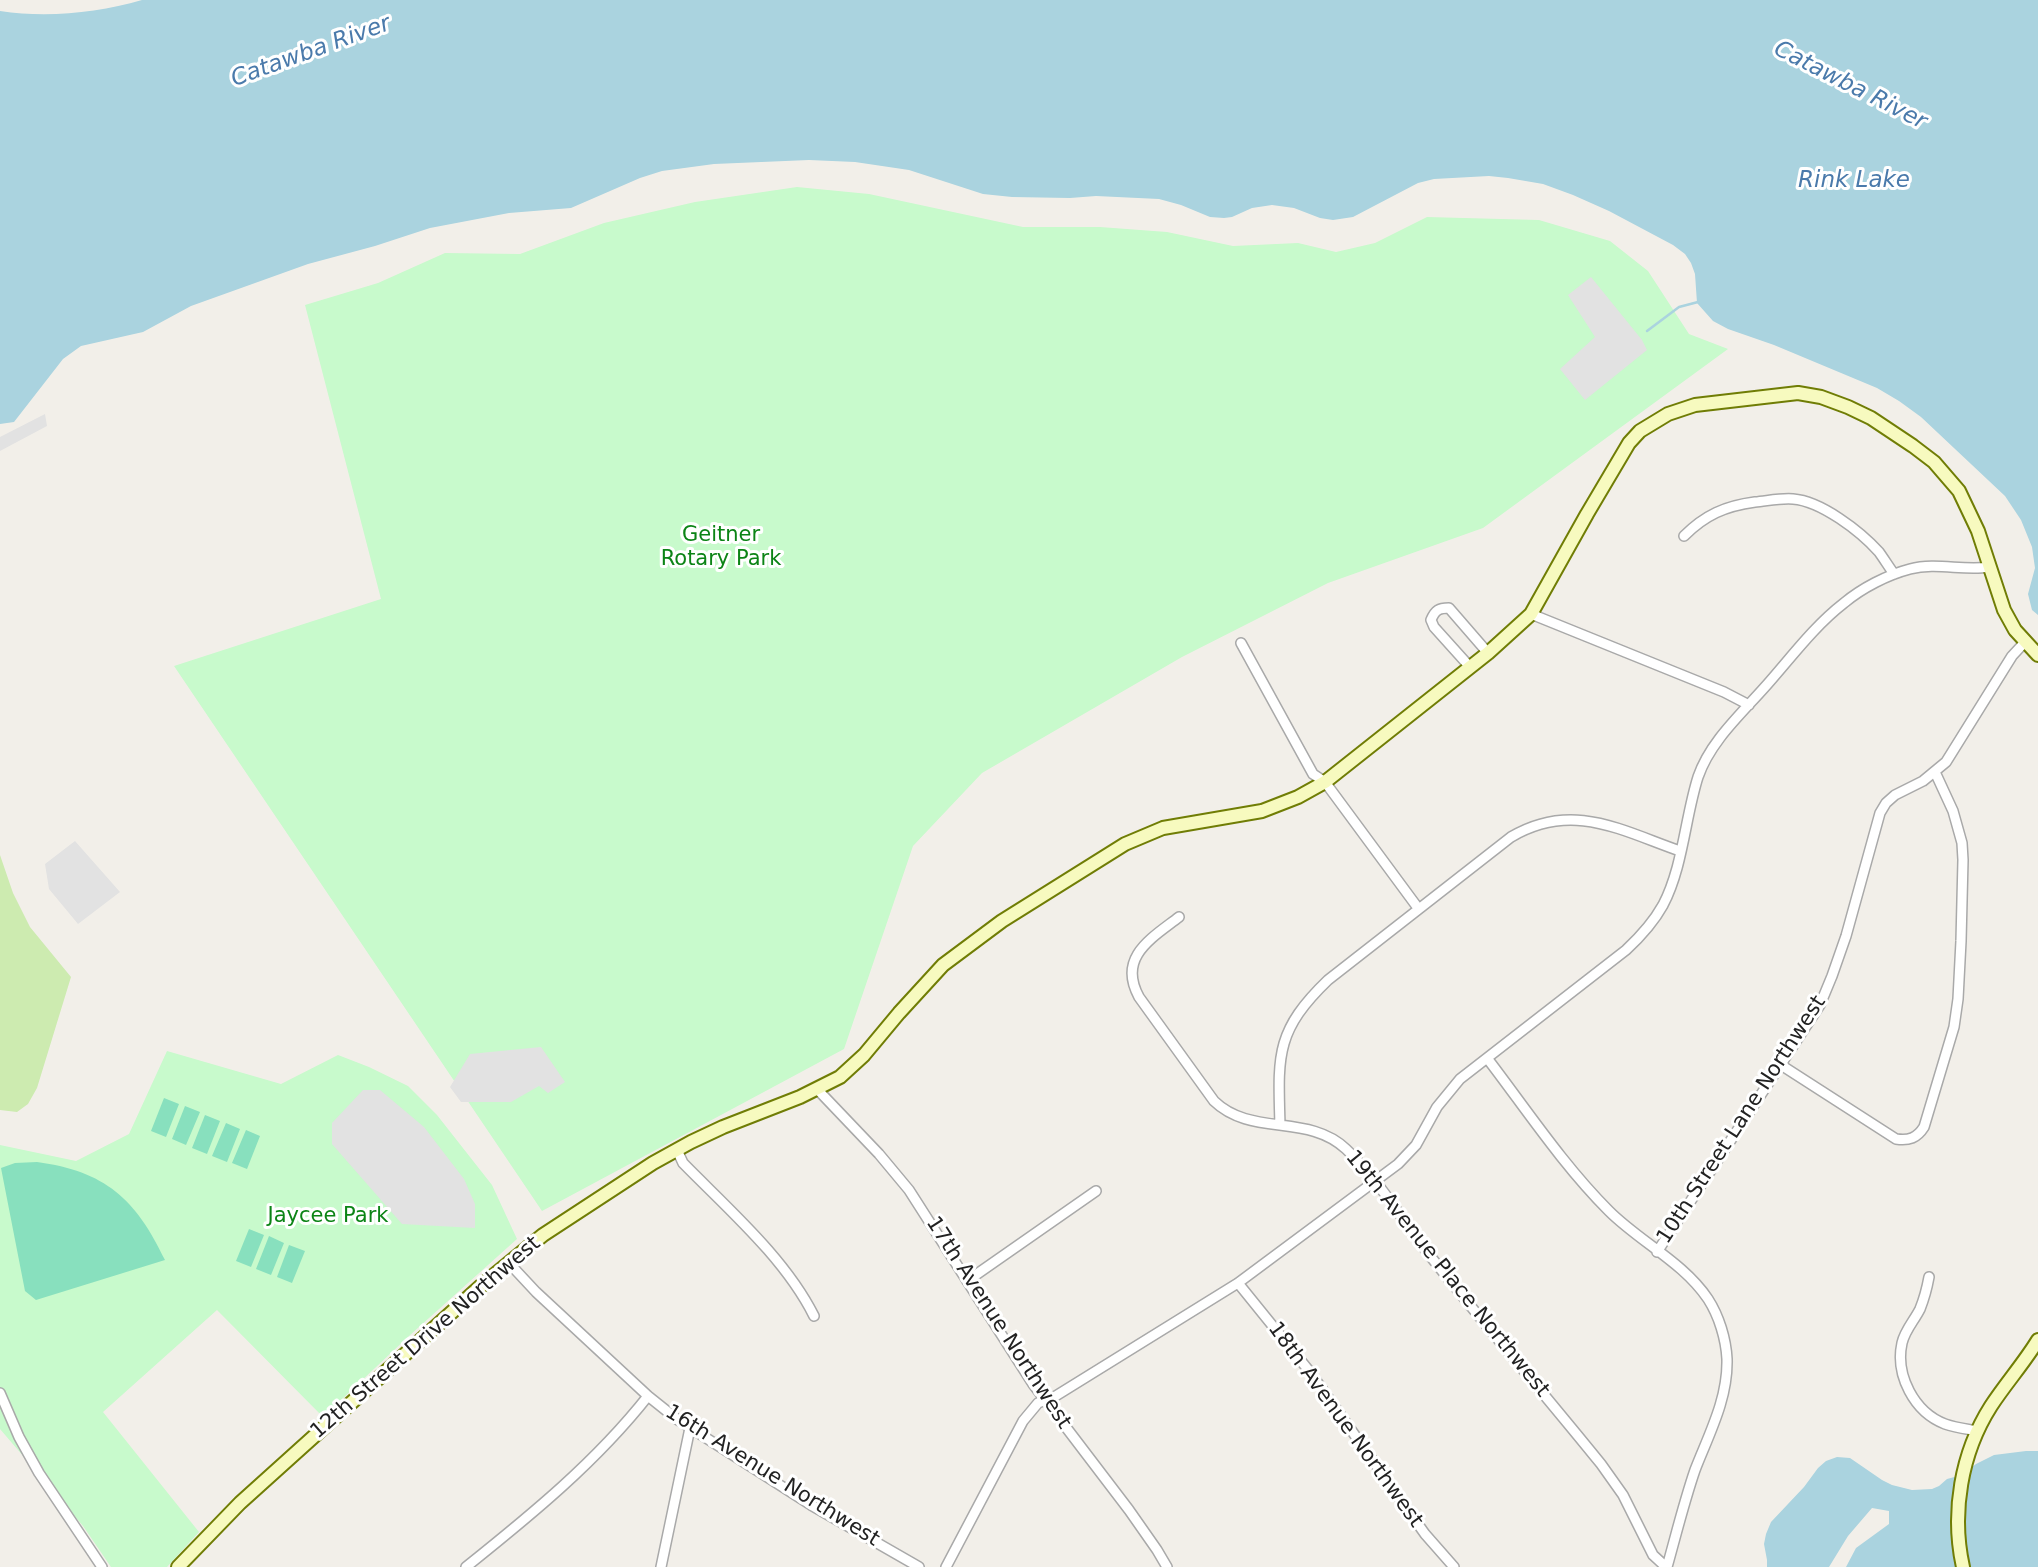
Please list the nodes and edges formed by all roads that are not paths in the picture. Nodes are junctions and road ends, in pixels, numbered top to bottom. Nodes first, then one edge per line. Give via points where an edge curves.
1 (1684, 536) dead end
2 (1989, 567) junction
3 (1894, 574) junction
4 (1531, 614) junction
5 (2025, 642) junction
6 (1241, 643) dead end
7 (1488, 653) junction
8 (2038, 654) edge
9 (1470, 667) junction
10 (1749, 705) junction
11 (1935, 772) junction
12 (1325, 782) junction
13 (1680, 851) junction
14 (1418, 908) junction
15 (1180, 917) dead end
16 (1487, 1058) junction
17 (1781, 1065) junction
18 (817, 1089) junction
19 (1280, 1125) junction
20 (677, 1150) junction
21 (1375, 1181) junction
22 (1096, 1191) dead end
23 (1657, 1252) junction
24 (508, 1262) junction
25 (1929, 1278) dead end
26 (967, 1281) junction
27 (1238, 1283) junction
28 (814, 1316) dead end
29 (2038, 1340) edge
30 (0, 1393) edge
31 (648, 1396) junction
32 (1046, 1400) junction
33 (690, 1429) junction
34 (1978, 1431) junction
35 (102, 1567) edge
36 (178, 1567) edge
37 (466, 1567) edge
38 (661, 1567) edge
39 (919, 1567) edge
40 (946, 1567) edge
41 (1167, 1567) edge
42 (1454, 1567) edge
43 (1666, 1567) edge
44 (1963, 1567) edge

1 - 3 street via 1720,509 1793,499 1819,506 1864,538
2 - 3 street via 1925,566
2 - 4 street, 12th Street Drive Northwest via 1969,510 1934,462 1871,418 1821,397 1798,393 1696,405 1668,414 1640,431 1614,467
2 - 5 street, 12th Street Drive Northwest via 2004,610
3 - 10 street via 1825,618
4 - 7 street, 12th Street Drive Northwest
4 - 10 street
5 - 8 street, 12th Street Drive Northwest
5 - 11 street
6 - 12 street via 1313,774
7 - 9 street, 12th Street Drive Northwest
7 - 9 street via 1449,608 1434,612 1434,627
9 - 12 street, 12th Street Drive Northwest
10 - 13 street via 1702,767
11 - 17 street, 10th Street Lane Northwest via 1895,795 1880,813 1832,976
11 - 17 street via 1962,843 1958,999 1954,1027 1921,1133 1896,1139
12 - 14 street
12 - 18 street, 12th Street Drive Northwest via 1262,811 1163,828 1114,850 1002,921 943,965 864,1055 840,1077
13 - 14 street via 1588,821 1553,820 1511,837
13 - 16 street via 1668,893 1639,938
14 - 19 street via 1328,980 1297,1013 1280,1058
15 - 19 street, 19th Avenue Place Northwest via 1138,952 1131,971 1135,991 1217,1104 1242,1119
16 - 21 street via 1447,1092 1409,1153
16 - 23 street via 1596,1197
17 - 23 street, 10th Street Lane Northwest
18 - 20 street, 12th Street Drive Northwest
18 - 26 street, 17th Avenue Northwest via 909,1190
19 - 21 street, 19th Avenue Place Northwest via 1308,1128 1333,1138
20 - 24 street, 12th Street Drive Northwest via 611,1189
20 - 28 street via 683,1163 769,1253
21 - 27 street
21 - 43 street, 19th Avenue Place Northwest via 1434,1261 1601,1464 1623,1495 1653,1555
22 - 26 street
23 - 43 street via 1707,1299 1721,1326 1727,1359 1723,1398
24 - 31 street, 16th Avenue Northwest
24 - 36 street, 12th Street Drive Northwest via 240,1503
25 - 34 street via 1923,1302 1902,1343 1905,1381 1914,1400 1930,1416
26 - 32 street, 17th Avenue Northwest
27 - 32 street
27 - 42 street, 18th Avenue Northwest
29 - 34 street
30 - 35 street via 39,1473
31 - 33 street, 16th Avenue Northwest
31 - 37 street via 550,1499
32 - 40 street via 1023,1422
32 - 41 street, 17th Avenue Northwest
33 - 38 street
33 - 39 street, 16th Avenue Northwest
34 - 44 street via 1967,1458 1959,1508

